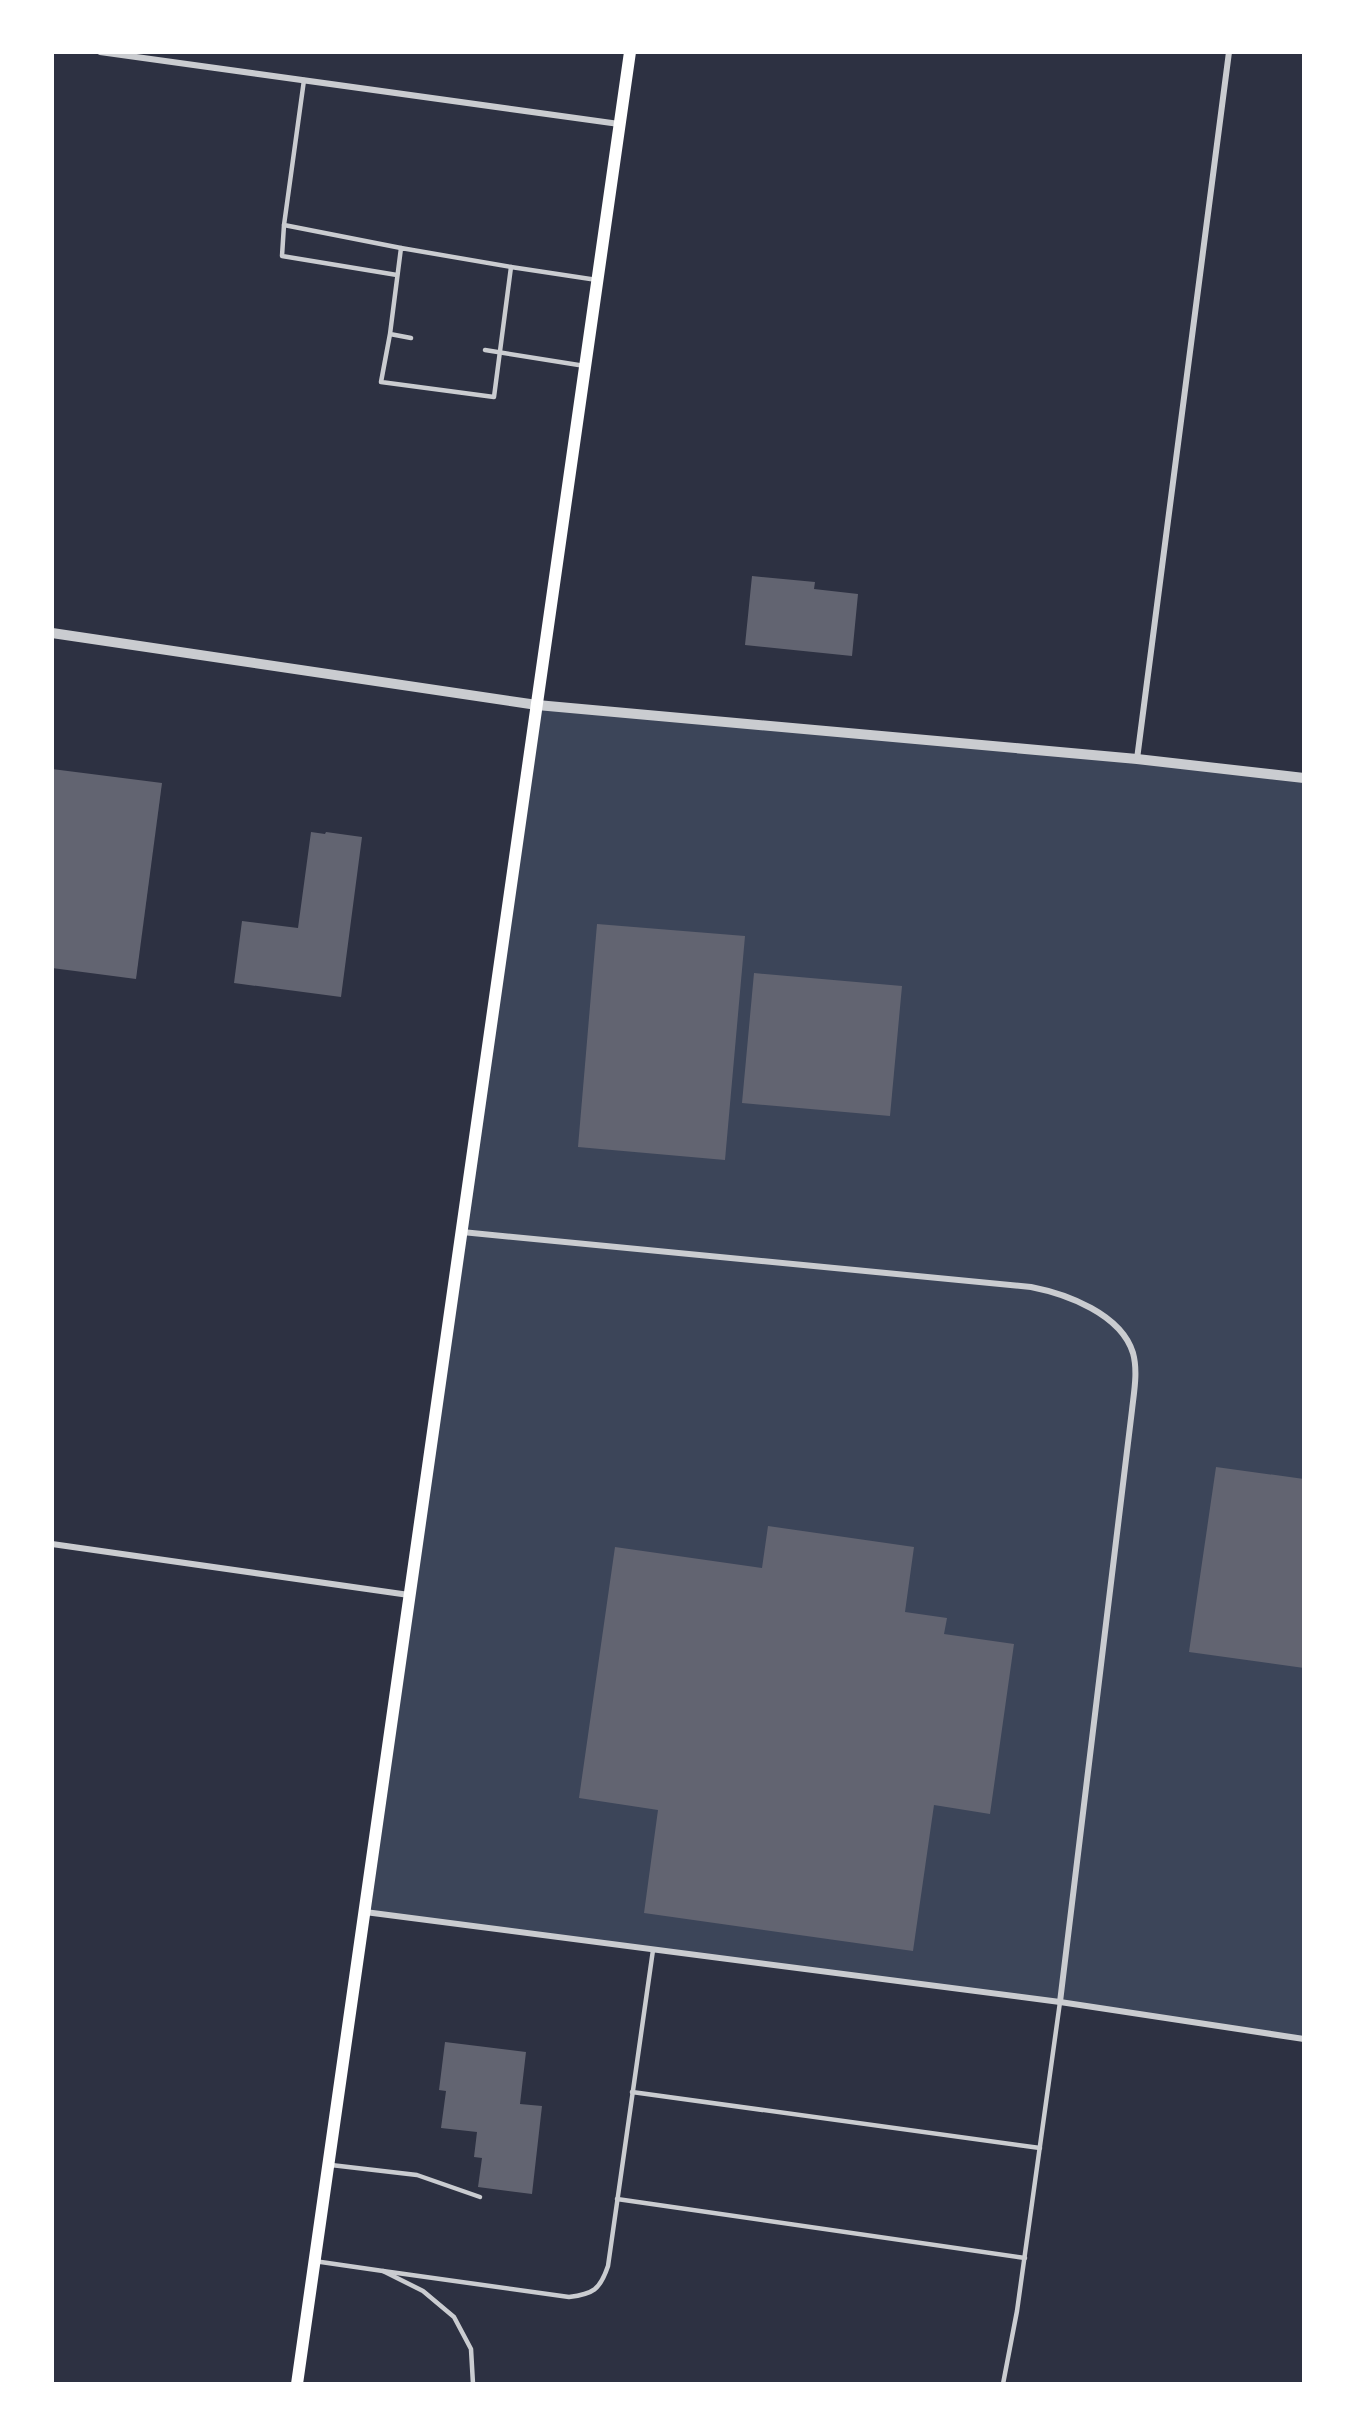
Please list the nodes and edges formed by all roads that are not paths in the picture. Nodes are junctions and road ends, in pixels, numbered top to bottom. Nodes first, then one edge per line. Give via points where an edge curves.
1 (100, 52) edge
2 (630, 52) edge
3 (1228, 52) edge
4 (304, 80) junction
5 (619, 124) junction
6 (284, 225) junction
7 (401, 248) junction
8 (511, 267) junction
9 (397, 275) junction
10 (597, 280) junction
11 (390, 334) junction
12 (411, 338) dead end
13 (485, 350) dead end
14 (500, 352) junction
15 (585, 366) junction
16 (52, 633) edge
17 (537, 705) junction
18 (1137, 759) junction
19 (1304, 778) edge
20 (461, 1232) junction
21 (52, 1544) edge
22 (409, 1595) junction
23 (364, 1912) junction
24 (653, 1950) junction
25 (1060, 2002) junction
26 (1304, 2039) edge
27 (632, 2092) junction
28 (1040, 2148) junction
29 (328, 2165) junction
30 (480, 2197) dead end
31 (617, 2199) junction
32 (1025, 2258) junction
33 (314, 2261) junction
34 (383, 2271) junction
35 (297, 2384) edge
36 (473, 2384) edge
37 (1003, 2384) edge

1 - 4 street
2 - 5 main road
3 - 18 street
4 - 5 street
4 - 6 lane
5 - 10 main road
6 - 7 lane
6 - 9 lane via 282,256
7 - 8 lane
7 - 9 lane
8 - 10 lane
8 - 14 lane
9 - 11 lane
10 - 15 main road
11 - 12 lane
11 - 14 lane via 381,382 494,397
13 - 14 lane
14 - 15 lane
15 - 17 main road
16 - 17 street
17 - 18 street
17 - 20 main road
18 - 19 street
20 - 22 main road
20 - 25 street via 1031,1287 1081,1303 1126,1339 1134,1354 1133,1400
21 - 22 street
22 - 23 main road
23 - 24 street
23 - 29 main road
24 - 25 street
24 - 27 lane
25 - 26 street
25 - 28 lane
27 - 28 lane
27 - 31 lane
28 - 32 lane
29 - 30 lane via 417,2175
29 - 33 main road
31 - 32 lane
31 - 34 lane via 608,2266 595,2290 584,2295 568,2297
32 - 37 lane
33 - 34 lane
33 - 35 main road
34 - 36 lane via 423,2291 454,2318 471,2349

